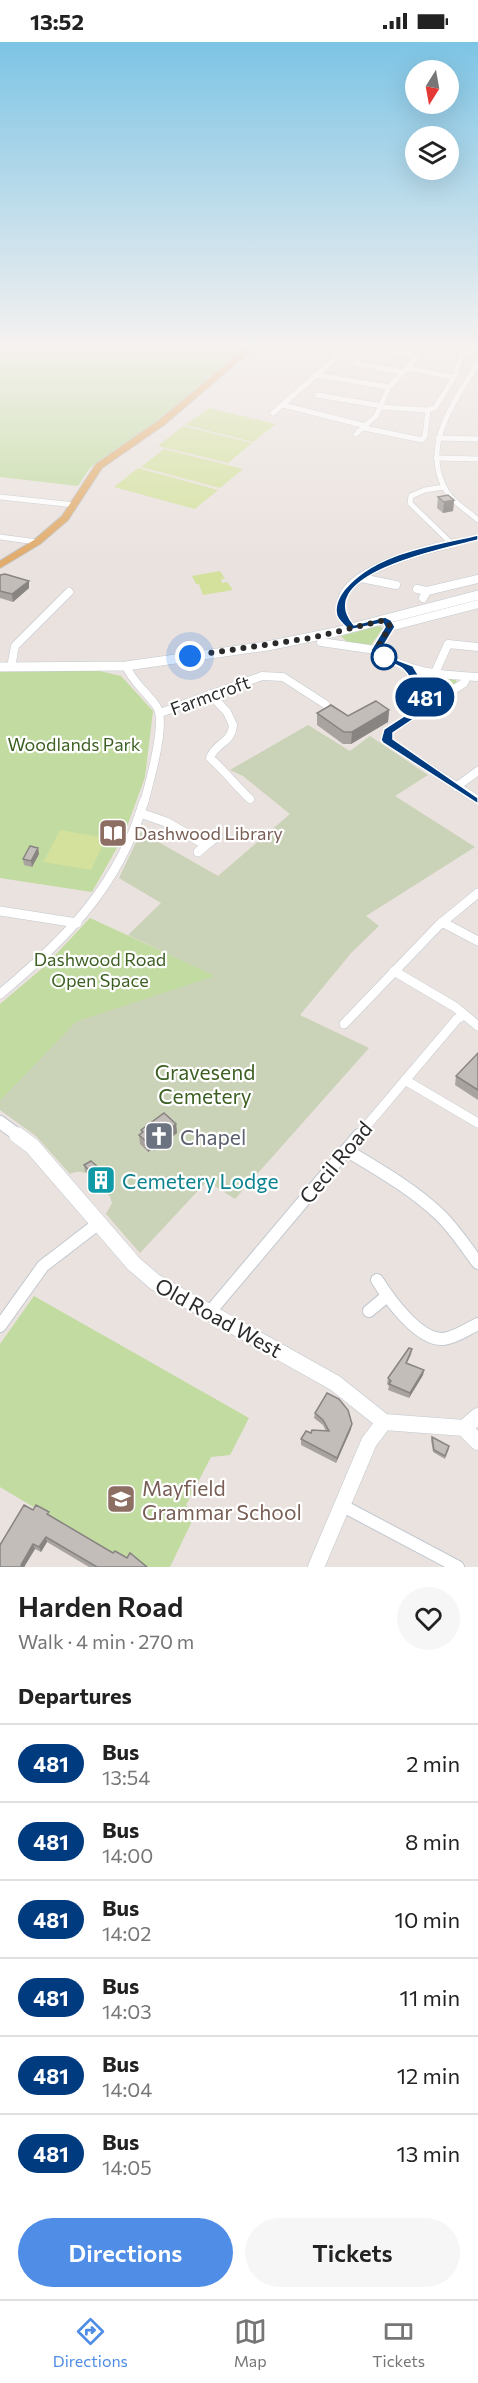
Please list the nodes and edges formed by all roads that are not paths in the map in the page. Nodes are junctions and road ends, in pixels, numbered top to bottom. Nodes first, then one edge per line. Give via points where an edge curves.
1 (170, 415) edge
2 (321, 415) edge
3 (376, 415) edge
4 (427, 415) edge
5 (447, 415) edge
6 (365, 427) junction
7 (356, 434) dead end
8 (438, 438) junction
9 (478, 439) edge
10 (436, 458) junction
11 (478, 459) edge
12 (444, 486) junction
13 (0, 497) edge
14 (75, 505) junction
15 (478, 520) edge
16 (0, 537) edge
17 (478, 538) edge
18 (37, 542) junction
19 (452, 544) junction
20 (0, 565) edge
21 (361, 578) junction
22 (478, 579) edge
23 (396, 585) dead end
24 (417, 590) dead end
25 (69, 592) dead end
26 (478, 595) edge
27 (478, 604) edge
28 (387, 623) junction
29 (352, 628) junction
30 (321, 642) dead end
31 (478, 647) edge
32 (376, 650) junction
33 (126, 666) junction
34 (0, 667) edge
35 (11, 667) junction
36 (410, 668) junction
37 (435, 673) junction
38 (467, 676) junction
39 (478, 677) edge
40 (210, 694) junction
41 (325, 704) dead end
42 (431, 704) junction
43 (160, 713) junction
44 (478, 771) edge
45 (456, 787) junction
46 (250, 798) dead end
47 (478, 800) edge
48 (140, 813) junction
49 (218, 836) dead end
50 (206, 845) junction
51 (198, 852) dead end
52 (478, 892) edge
53 (0, 911) edge
54 (442, 922) junction
55 (77, 923) junction
56 (478, 941) edge
57 (394, 971) junction
58 (2, 991) edge
59 (464, 1016) junction
60 (344, 1024) dead end
61 (478, 1026) edge
62 (405, 1080) junction
63 (0, 1122) edge
64 (478, 1123) edge
65 (346, 1150) junction
66 (99, 1223) junction
67 (478, 1263) edge
68 (377, 1280) dead end
69 (387, 1296) junction
70 (369, 1311) dead end
71 (209, 1312) junction
72 (478, 1324) edge
73 (0, 1326) edge
74 (478, 1416) edge
75 (384, 1422) junction
76 (464, 1428) junction
77 (478, 1442) edge
78 (343, 1506) junction
79 (316, 1567) edge
80 (458, 1567) edge

1 - 14 main road via 98,468
2 - 6 street
3 - 6 street
4 - 6 street via 422,440
5 - 8 street
6 - 7 street
8 - 9 street
8 - 10 street
10 - 11 street
10 - 12 street
12 - 15 street
12 - 19 street via 411,496 410,503
13 - 14 street
14 - 18 main road
16 - 18 street
17 - 19 street
18 - 20 main road
19 - 21 street via 394,559
21 - 23 street
21 - 29 street via 341,603 342,617
22 - 24 street via 425,594
25 - 35 street via 15,646
26 - 28 street
27 - 28 street
28 - 29 street
28 - 32 street
29 - 33 street via 276,644
30 - 32 street
31 - 37 street via 448,644
32 - 36 street via 388,660
33 - 35 street
33 - 43 street via 132,682
34 - 35 street
36 - 37 street
36 - 42 street
37 - 38 street
38 - 39 street
38 - 42 street via 462,684
40 - 41 street, Farmcroft via 262,676 275,676 283,677
40 - 43 street, Farmcroft
40 - 46 street via 231,717 233,725 230,738 211,752 210,758
42 - 45 street via 388,731 386,739
43 - 48 street via 153,770
44 - 45 street
45 - 47 street
48 - 50 street via 163,818
48 - 55 street via 108,880
49 - 50 street
50 - 51 street
52 - 54 street
53 - 55 street
54 - 56 street
54 - 57 street
55 - 58 street via 41,960
57 - 59 street via 453,1005
57 - 60 street
59 - 61 street
59 - 62 street, Cecil Road via 457,1019
62 - 64 street
62 - 65 street, Cecil Road
63 - 66 street, Old Road West via 32,1146
65 - 67 street via 435,1211
65 - 71 street, Cecil Road
66 - 71 street, Old Road West via 145,1275
66 - 73 street via 43,1266
68 - 69 street
69 - 70 street
69 - 72 street via 432,1338 444,1339
71 - 75 street, Old Road West via 335,1383
74 - 76 street
75 - 76 street
75 - 78 street via 369,1442
76 - 77 street
78 - 79 street
78 - 80 street

